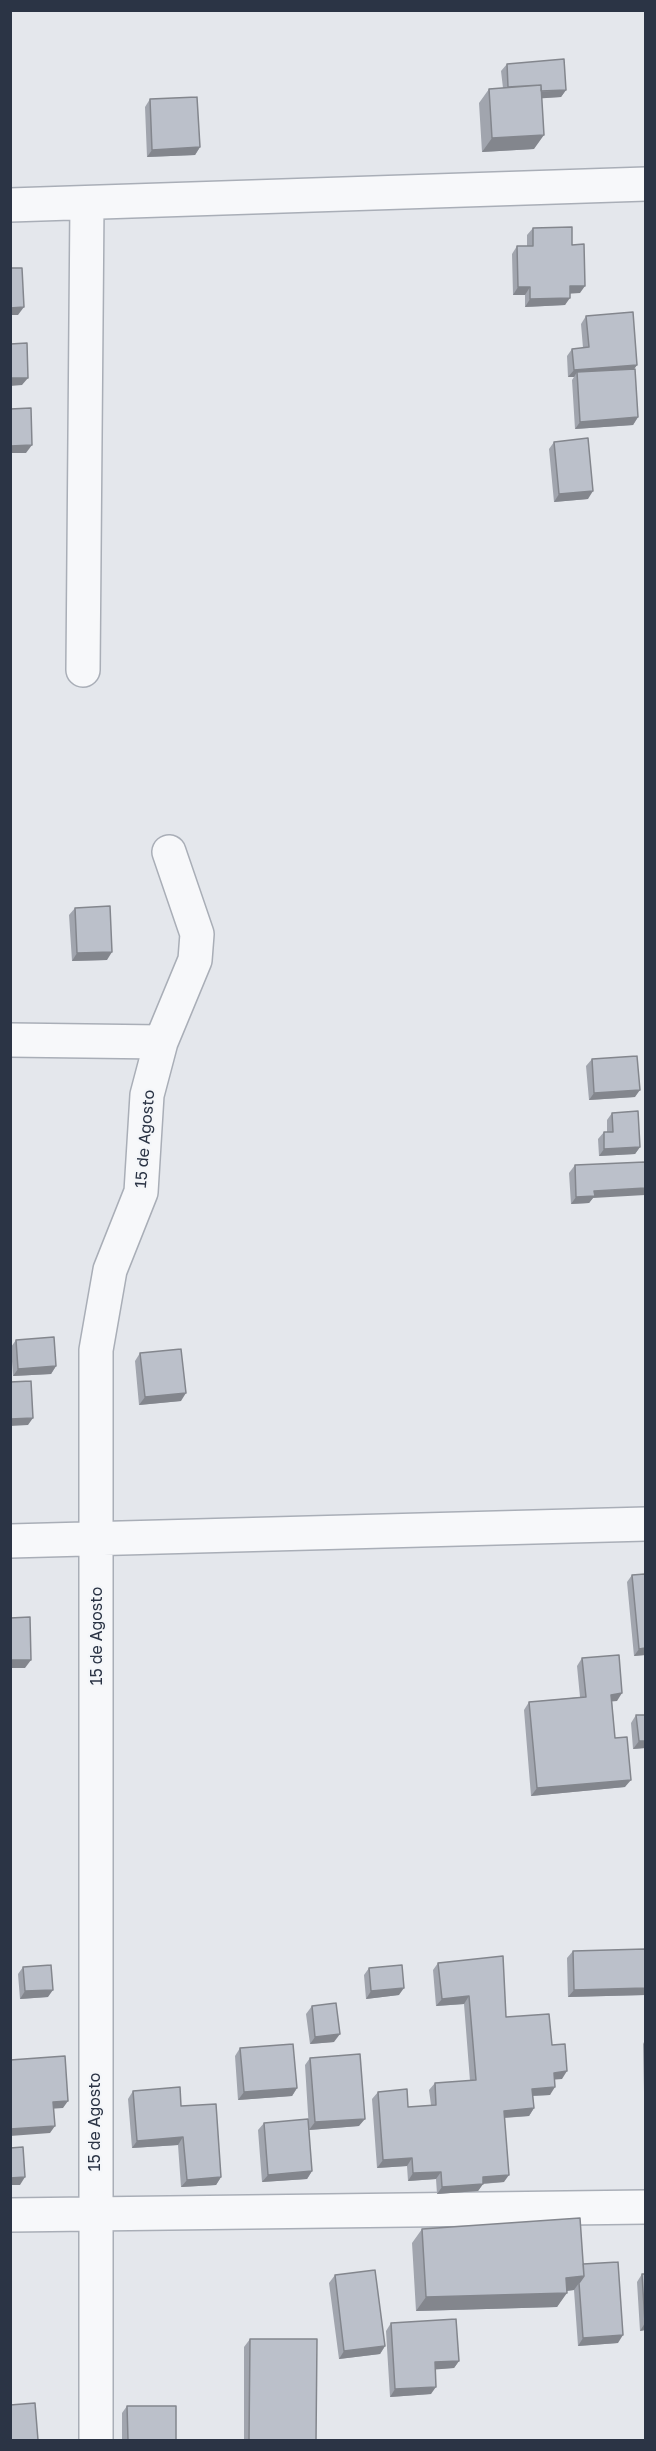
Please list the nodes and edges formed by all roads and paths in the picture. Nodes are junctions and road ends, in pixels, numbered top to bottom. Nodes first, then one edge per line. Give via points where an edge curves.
1 (645, 184) edge
2 (87, 203) junction
3 (10, 205) edge
4 (83, 670) dead end
5 (169, 852) dead end
6 (10, 1040) edge
7 (161, 1042) junction
8 (645, 1524) edge
9 (98, 1538) junction
10 (10, 1540) edge
11 (645, 2207) edge
12 (94, 2214) junction
13 (10, 2215) edge
14 (96, 2440) edge

1 - 2 street
2 - 3 street
2 - 4 street
5 - 7 street, 15 de Agosto via 197,934 195,960
6 - 7 street
7 - 9 street, 15 de Agosto via 147,1095 141,1192 111,1269 96,1350
8 - 9 street
9 - 10 street
9 - 12 street, 15 de Agosto
11 - 12 street
12 - 13 street
12 - 14 street, 15 de Agosto

